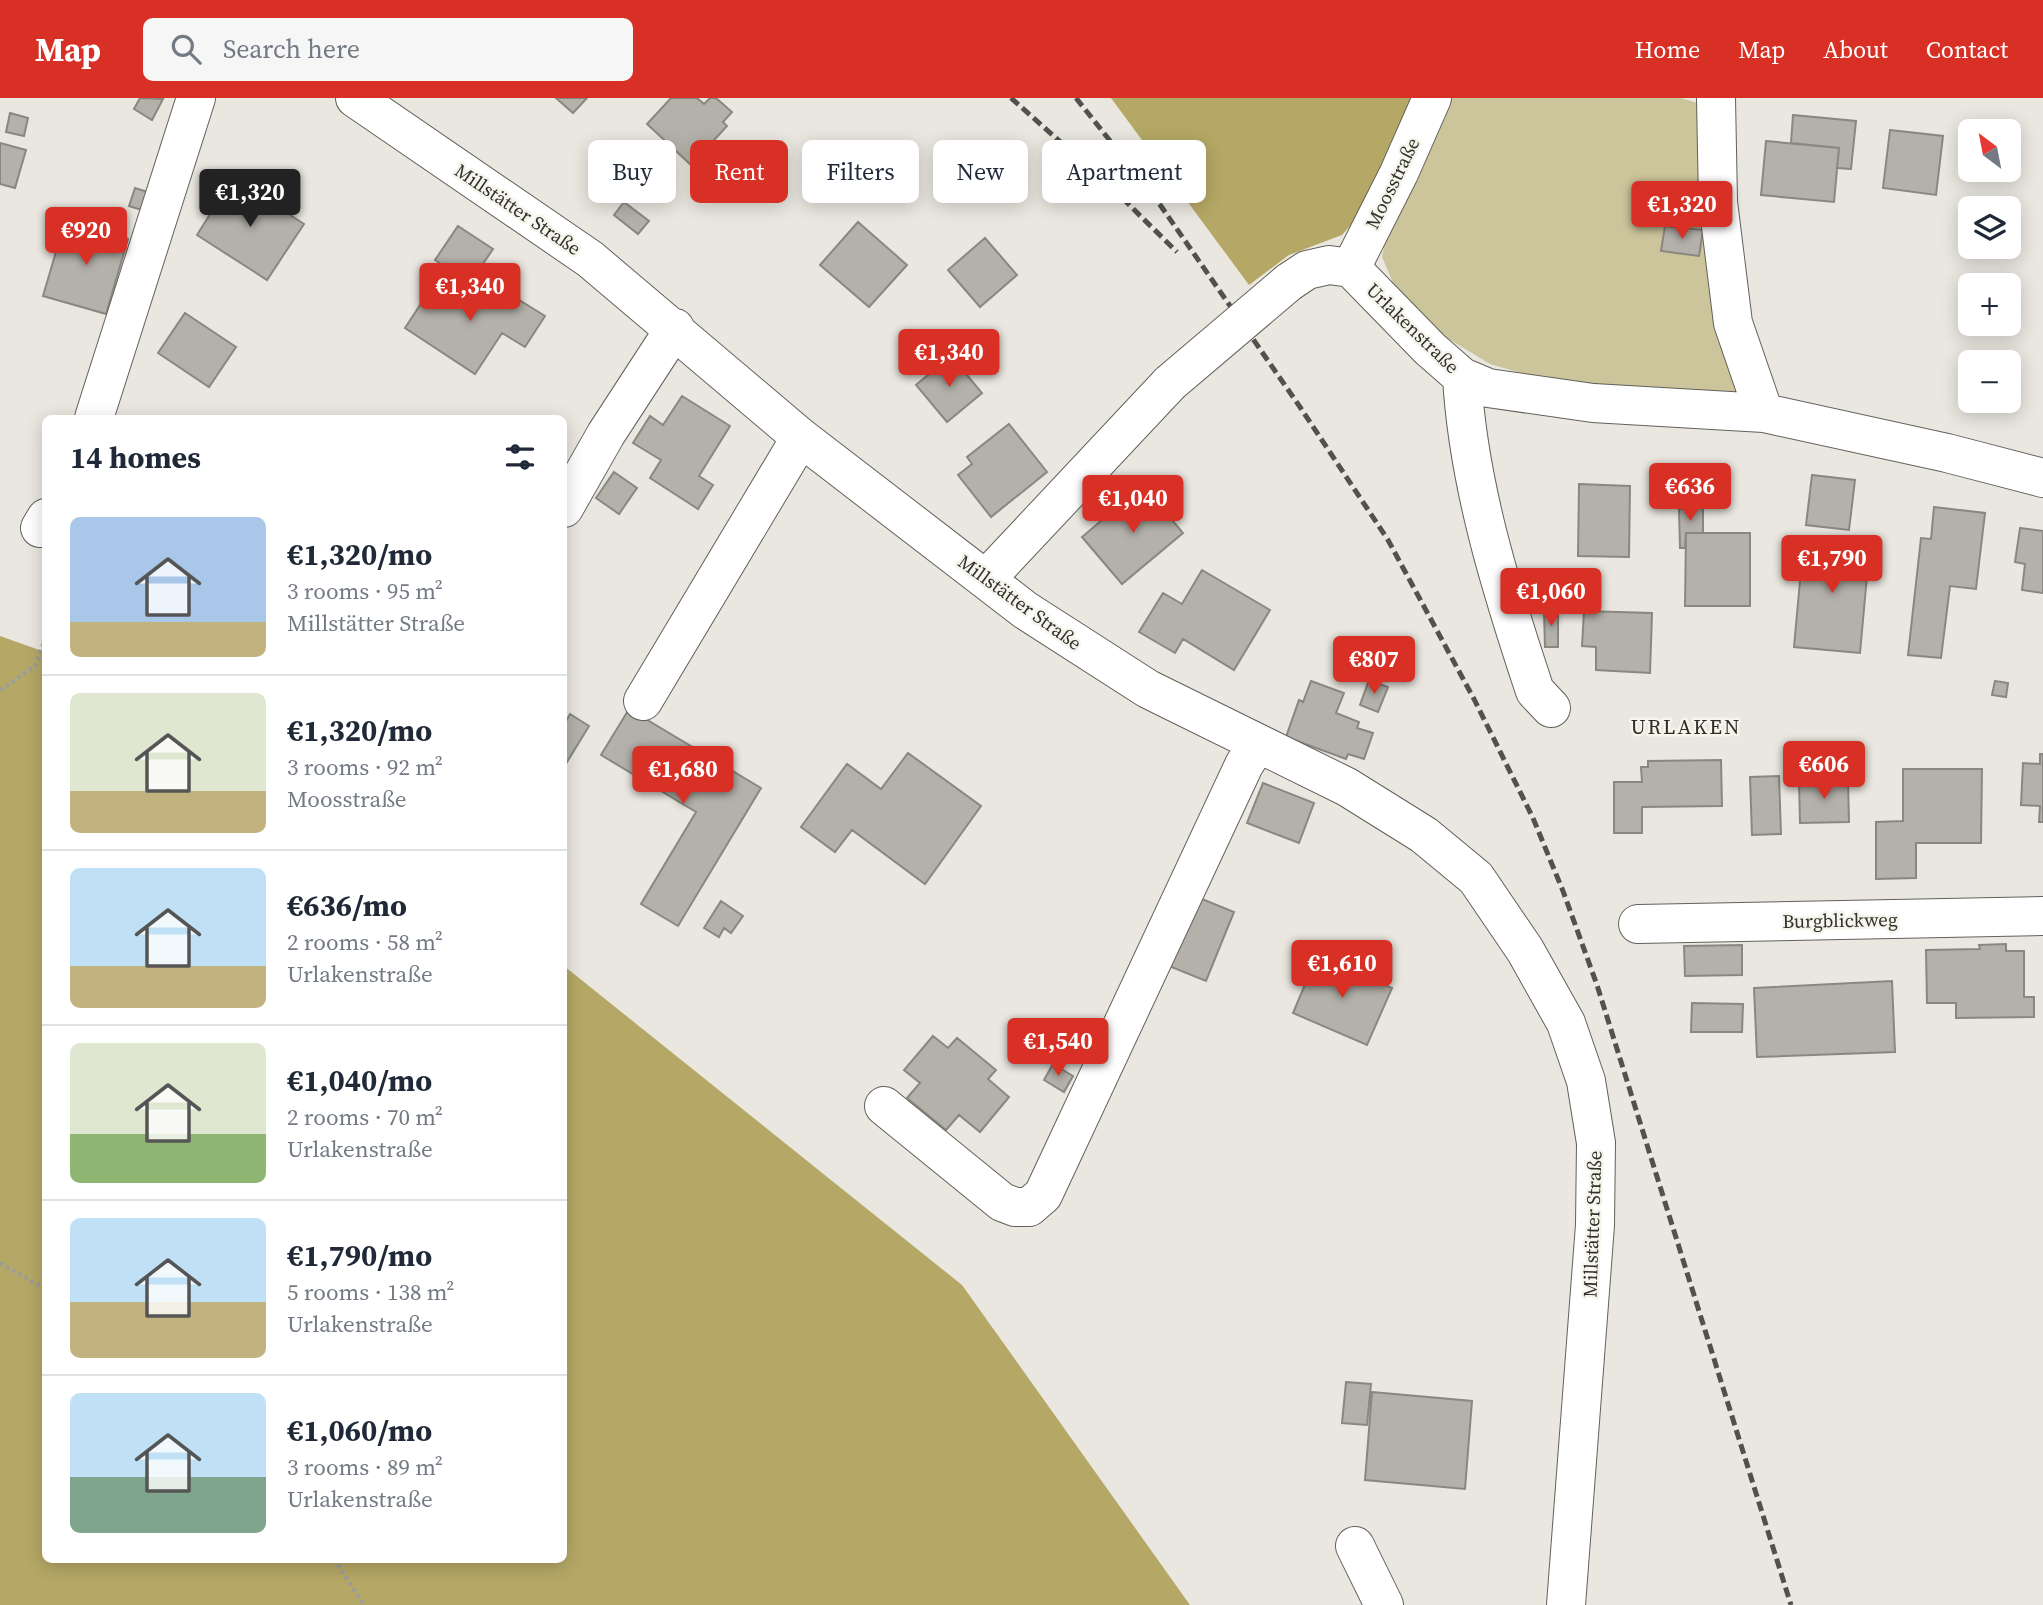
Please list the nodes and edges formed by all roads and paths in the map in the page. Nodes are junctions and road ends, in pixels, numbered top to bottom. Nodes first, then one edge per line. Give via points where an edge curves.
1 (196, 98) edge
2 (355, 98) edge
3 (1432, 98) edge
4 (1716, 98) edge
5 (1351, 268) junction
6 (675, 328) junction
7 (1462, 377) junction
8 (1765, 413) junction
9 (95, 415) edge
10 (799, 436) junction
11 (2043, 478) edge
12 (567, 503) edge
13 (986, 579) junction
14 (42, 649) edge
15 (0, 690) edge
16 (643, 701) dead end
17 (1552, 708) dead end
18 (1257, 744) junction
19 (2043, 916) edge
20 (1638, 924) dead end
21 (884, 1106) dead end
22 (0, 1263) edge
23 (42, 1287) edge
24 (1355, 1546) dead end
25 (337, 1563) edge
26 (364, 1605) edge
27 (1384, 1605) edge
28 (1566, 1605) edge

1 - 9 street
2 - 6 street, Millstätter Straße via 590,259
3 - 5 street, Moosstraße
4 - 8 street via 1718,202 1734,323
5 - 7 street, Urlakenstraße
5 - 13 street, Urlakenstraße, bridge via 1329,265 1307,270 1170,383
6 - 10 street, Millstätter Straße
6 - 12 street
7 - 8 street, Urlakenstraße via 1488,388 1593,403
7 - 17 street via 1465,420 1486,523 1535,691
8 - 11 street, Urlakenstraße
10 - 13 street, Millstätter Straße
10 - 16 street
13 - 18 street, Millstätter Straße via 1025,610 1149,689
14 - 15 path via 35,666
18 - 21 street via 1043,1195 1029,1207 1002,1202
18 - 28 street, Millstätter Straße via 1347,787 1424,835 1475,878 1525,950 1566,1023 1586,1081 1596,1143 1595,1225
19 - 20 street, Burgblickweg
22 - 23 path
24 - 27 street
25 - 26 path

